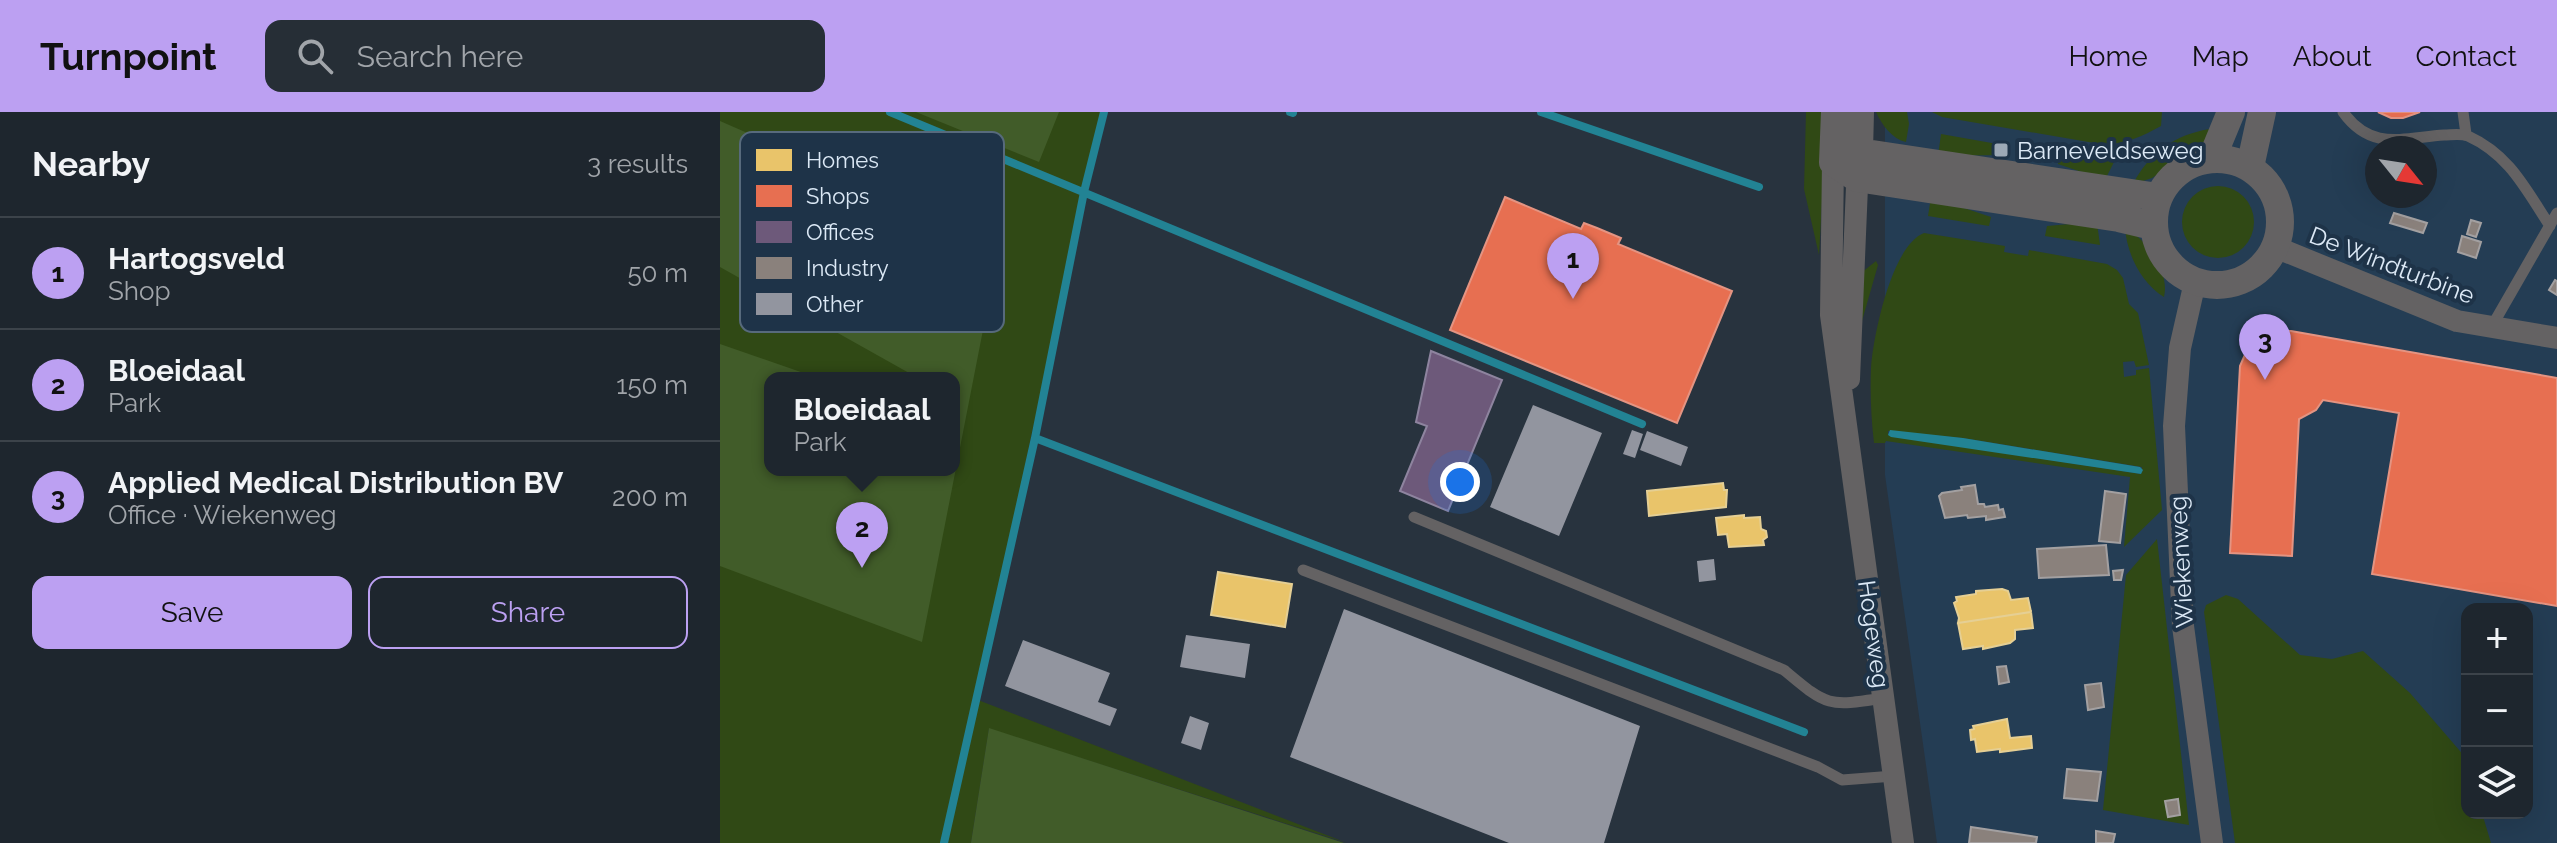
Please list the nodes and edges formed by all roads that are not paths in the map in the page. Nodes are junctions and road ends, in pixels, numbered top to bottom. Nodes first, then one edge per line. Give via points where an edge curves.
1 (1835, 112) edge
2 (1860, 112) edge
3 (2231, 112) edge
4 (2262, 112) edge
5 (2343, 112) edge
6 (2463, 112) edge
7 (2466, 134) junction
8 (2212, 158) junction
9 (1849, 164) junction
10 (2250, 167) junction
11 (2158, 197) junction
12 (2557, 213) edge
13 (2153, 226) junction
14 (2550, 226) junction
15 (2275, 247) junction
16 (2195, 282) junction
17 (2492, 326) junction
18 (2557, 338) edge
19 (1414, 517) dead end
20 (1303, 570) dead end
21 (1883, 698) junction
22 (1894, 776) junction
23 (1903, 843) edge
24 (2212, 843) edge

1 - 9 street, Hogeweg
2 - 9 street, Hogeweg
3 - 8 street
4 - 10 street
5 - 7 lane via 2359,131 2378,138
6 - 7 lane
7 - 14 lane via 2511,166
8 - 10 street
8 - 11 street via 2174,174
9 - 11 street
9 - 13 street
9 - 21 street, Hogeweg via 1830,238 1831,315
10 - 15 street via 2277,202
11 - 13 street
12 - 14 lane, De Windturbine
13 - 16 street via 2162,254
14 - 17 lane, De Windturbine
15 - 16 street via 2251,275 2233,283
15 - 17 street, De Windturbine via 2457,321
16 - 24 street, Wiekenweg via 2180,348 2174,426 2183,626
17 - 18 street, De Windturbine
19 - 21 lane via 1784,670 1824,700 1840,705
20 - 22 lane via 1842,780
21 - 22 street, Hogeweg
22 - 23 street, Hogeweg

